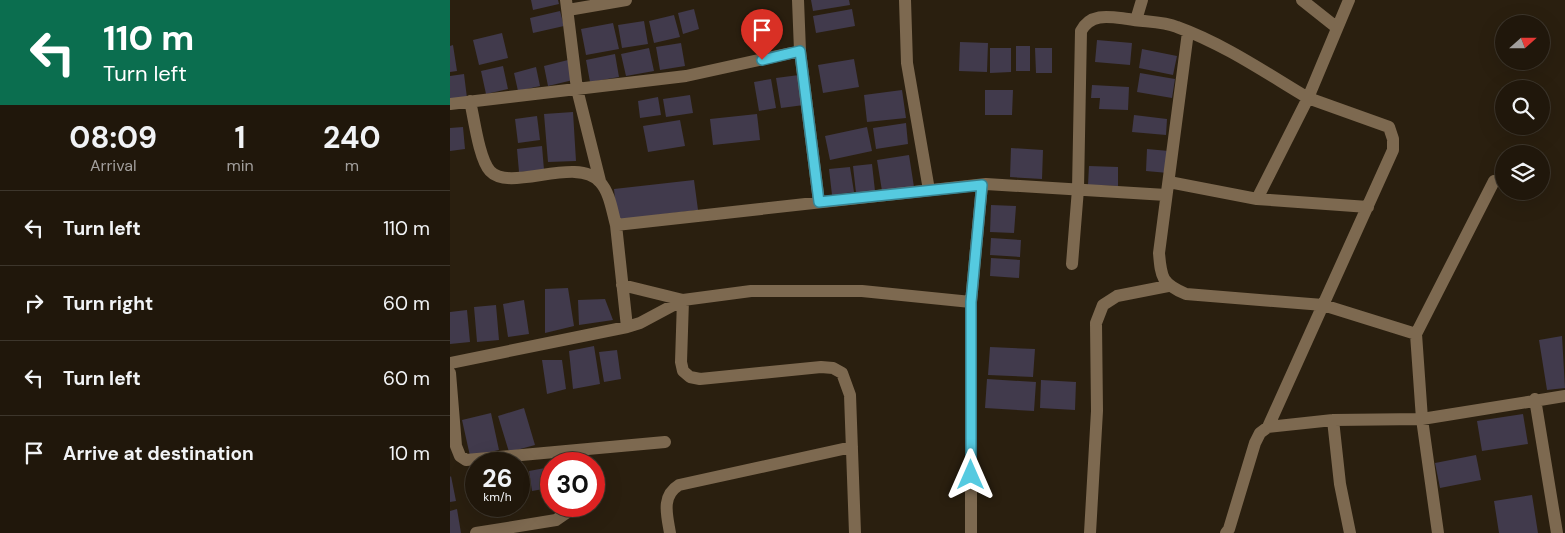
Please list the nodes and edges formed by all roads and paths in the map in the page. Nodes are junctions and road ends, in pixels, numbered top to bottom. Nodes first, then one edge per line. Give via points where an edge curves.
1 (626, 0) edge
2 (798, 0) edge
3 (905, 0) edge
4 (1142, 0) edge
5 (1302, 0) edge
6 (1349, 0) edge
7 (567, 5) edge
8 (1136, 20) junction
9 (1336, 27) junction
10 (1188, 32) junction
11 (800, 51) junction
12 (577, 89) junction
13 (1308, 98) junction
14 (470, 101) junction
15 (450, 104) edge
16 (1494, 181) dead end
17 (600, 182) junction
18 (1169, 182) junction
19 (982, 185) junction
20 (1078, 189) junction
21 (929, 190) junction
22 (1166, 195) junction
23 (1257, 199) junction
24 (819, 202) junction
25 (1368, 206) junction
26 (616, 224) junction
27 (1072, 264) dead end
28 (622, 285) junction
29 (1168, 286) junction
30 (683, 300) junction
31 (971, 302) junction
32 (1323, 305) junction
33 (627, 327) junction
34 (1416, 334) junction
35 (450, 364) edge
36 (450, 373) edge
37 (1565, 396) edge
38 (1535, 399) junction
39 (1422, 419) junction
40 (1333, 420) junction
41 (1268, 427) junction
42 (665, 442) dead end
43 (852, 448) junction
44 (605, 452) edge
45 (540, 459) edge
46 (560, 517) edge
47 (476, 533) edge
48 (670, 533) edge
49 (855, 533) edge
50 (971, 533) edge
51 (1090, 533) edge
52 (1226, 533) edge
53 (1350, 533) edge
54 (1438, 533) edge
55 (1557, 533) edge

1 - 7 street
2 - 11 street
3 - 21 street via 906,62
4 - 8 street
5 - 9 street
6 - 9 street
7 - 12 street
8 - 10 street via 1176,26
8 - 20 street via 1105,16 1091,20 1081,31
9 - 13 street
10 - 13 street via 1221,46
10 - 18 street
11 - 12 street via 686,76
11 - 24 street
12 - 14 street
12 - 17 street
13 - 23 street
13 - 25 street via 1389,127 1394,139 1393,150
14 - 15 street
14 - 17 street via 484,158 489,171 498,177 576,172 588,173
16 - 34 street
17 - 26 street via 609,197
18 - 22 street
18 - 23 street
19 - 20 street
19 - 21 street
19 - 31 street
20 - 22 street
20 - 27 street
21 - 24 street
22 - 29 street via 1159,253 1161,274
23 - 25 street
24 - 26 street
25 - 32 street
26 - 28 street
28 - 30 street
28 - 33 street
29 - 32 street via 1186,294
29 - 51 street via 1117,296 1102,306 1096,323 1097,411
30 - 31 street via 751,291 862,291
30 - 33 street
30 - 43 street via 682,372 700,379 833,368 842,373 850,395
31 - 50 street
32 - 34 street
32 - 41 street
33 - 35 street
34 - 39 street
36 - 45 street via 456,446 460,456 466,460
37 - 38 street
38 - 39 street
38 - 55 street
39 - 40 street
39 - 54 street
40 - 41 street
40 - 53 street via 1340,484
41 - 52 street via 1255,443
42 - 44 street
43 - 48 street via 678,485 670,491 667,500
43 - 49 street
46 - 47 street

